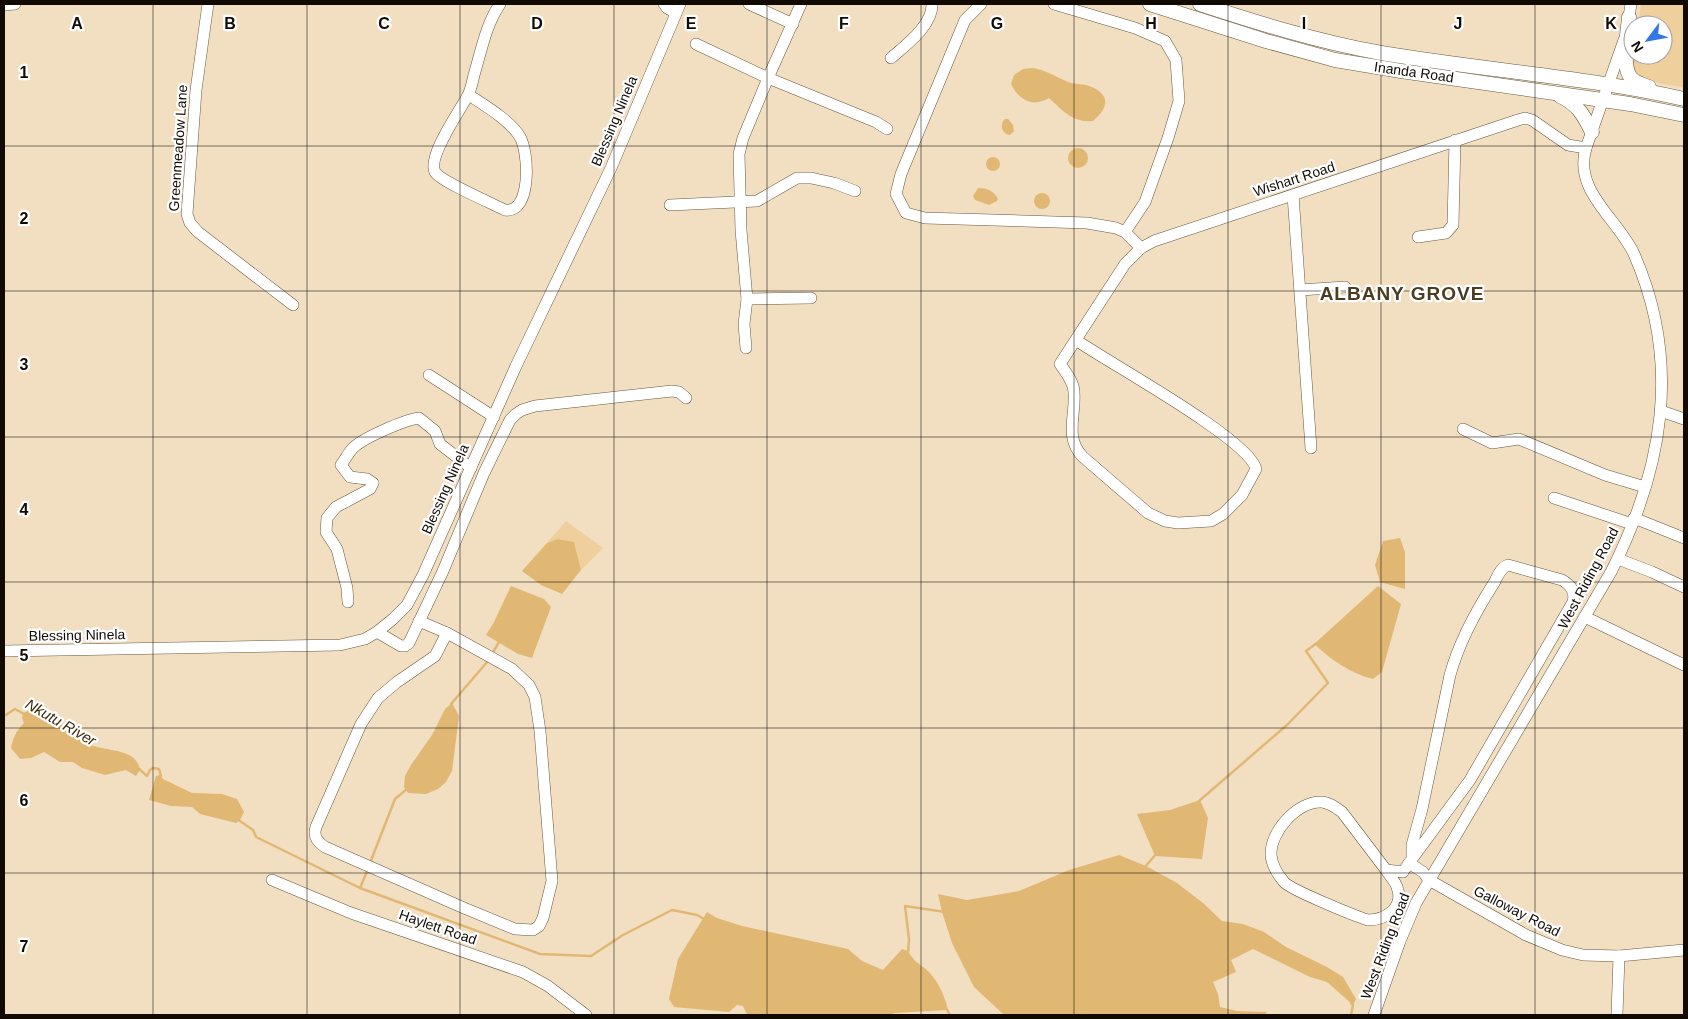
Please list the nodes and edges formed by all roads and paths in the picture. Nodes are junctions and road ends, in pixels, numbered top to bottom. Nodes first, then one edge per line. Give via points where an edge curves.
1 (15, 4) edge
2 (208, 4) edge
3 (500, 4) edge
4 (664, 4) edge
5 (749, 4) edge
6 (801, 4) edge
7 (932, 4) edge
8 (981, 4) edge
9 (1054, 4) edge
10 (1150, 4) edge
11 (1200, 4) edge
12 (4, 5) edge
13 (678, 8) edge
14 (1630, 11) edge
15 (793, 24) junction
16 (696, 44) dead end
17 (892, 58) dead end
18 (768, 78) junction
19 (1608, 85) junction
20 (1551, 92) junction
21 (469, 95) junction
22 (1677, 97) edge
23 (1603, 100) junction
24 (1684, 115) edge
25 (887, 128) dead end
26 (1592, 132) junction
27 (1455, 140) junction
28 (1586, 148) junction
29 (855, 191) dead end
30 (1293, 195) junction
31 (740, 201) junction
32 (670, 205) dead end
33 (1125, 232) junction
34 (1418, 237) dead end
35 (1141, 248) junction
36 (1345, 287) dead end
37 (1300, 290) junction
38 (811, 298) dead end
39 (747, 299) junction
40 (293, 305) dead end
41 (1076, 340) junction
42 (746, 348) dead end
43 (429, 375) dead end
44 (686, 398) dead end
45 (1661, 411) junction
46 (494, 417) junction
47 (1684, 419) edge
48 (1463, 429) dead end
49 (1311, 448) dead end
50 (471, 468) junction
51 (1645, 487) junction
52 (1554, 498) dead end
53 (1633, 521) junction
54 (1684, 538) edge
55 (1618, 559) junction
56 (1684, 587) edge
57 (348, 602) dead end
58 (1585, 617) junction
59 (419, 621) junction
60 (377, 632) junction
61 (447, 633) junction
62 (4, 651) edge
63 (1684, 665) edge
64 (1408, 864) junction
65 (1386, 870) junction
66 (272, 880) dead end
67 (1429, 880) junction
68 (1397, 886) junction
69 (1684, 950) edge
70 (1619, 956) junction
71 (586, 1015) edge
72 (1374, 1015) edge
73 (1617, 1015) edge

1 - 12 street
2 - 40 street, Greenmeadow Lane via 196,90 187,214 198,232
3 - 21 street via 492,18
4 - 13 street via 667,8
5 - 15 street
6 - 15 street
7 - 17 street via 930,17 922,28
8 - 33 street via 965,20 901,174 896,194 906,213 925,218 1088,223
9 - 33 street via 1135,28 1165,41 1176,60 1179,101 1146,202
10 - 20 main road, Inanda Road via 1266,42 1335,60
11 - 19 main road, Inanda Road via 1349,46
13 - 46 street, Blessing Ninela via 611,168
14 - 19 street, West Riding Road
14 - 22 main road via 1628,73 1637,82
15 - 18 street
16 - 18 street
18 - 25 street
18 - 31 street via 739,154
19 - 22 main road, Inanda Road
19 - 23 street, West Riding Road
20 - 23 main road, Inanda Road
20 - 26 main road via 1574,104
21 - 21 street via 439,147 433,167 442,178 511,211 520,203 526,186 523,143 512,127
23 - 24 main road, Inanda Road
23 - 26 street, West Riding Road
26 - 28 street, West Riding Road
27 - 28 street, Wishart Road via 1525,118 1538,123 1568,145
27 - 30 street, Wishart Road
27 - 34 street via 1453,225 1446,233
28 - 45 street, West Riding Road via 1586,180 1634,255 1656,319 1662,354
29 - 31 street via 834,182 797,178 757,201
30 - 35 street, Wishart Road
30 - 37 street
31 - 32 street
31 - 39 street
33 - 35 street
35 - 41 street, Wishart Road via 1125,264
36 - 37 street
37 - 49 street
38 - 39 street
39 - 42 street
41 - 41 street, Wishart Road via 1060,364 1074,392 1071,427 1077,451 1148,514 1164,521 1211,521 1224,514 1242,495 1256,468 1254,461 1187,409
43 - 46 street
44 - 59 street via 672,391 535,406 516,414 484,473
45 - 47 street
45 - 51 street, West Riding Road
46 - 50 street, Blessing Ninela
48 - 51 street via 1492,443 1519,439 1605,475
50 - 57 street via 440,444 434,431 419,418 381,432 353,448 341,465 350,477 368,479 373,483 370,489 336,507 327,518 326,532 337,549
50 - 60 street, Blessing Ninela via 408,605
51 - 53 street, West Riding Road
52 - 53 street
53 - 54 street
53 - 55 street, West Riding Road
55 - 56 street
55 - 58 street, West Riding Road
58 - 63 street
58 - 67 street, West Riding Road
59 - 60 street via 406,646
59 - 61 street
60 - 62 street, Blessing Ninela via 365,639 340,645
61 - 61 street via 435,656 378,698 361,724 314,831 318,842 325,847 464,908 515,928 533,930 539,926 552,881 535,696 521,675
64 - 64 street via 1450,674 1478,608 1501,570 1508,565 1568,583 1573,592 1573,602 1470,780
64 - 65 street
64 - 67 street, Galloway Road via 1423,872
64 - 68 street
65 - 68 street
65 - 68 street via 1342,812 1332,805 1312,803 1295,812 1275,835 1272,864 1286,884 1361,918 1378,920 1392,911 1398,898
66 - 71 street, Haylett Road via 351,913 523,972 548,986
67 - 70 street, Galloway Road via 1546,944 1583,955
67 - 72 street, West Riding Road via 1409,919
69 - 70 street, Galloway Road
70 - 73 street

